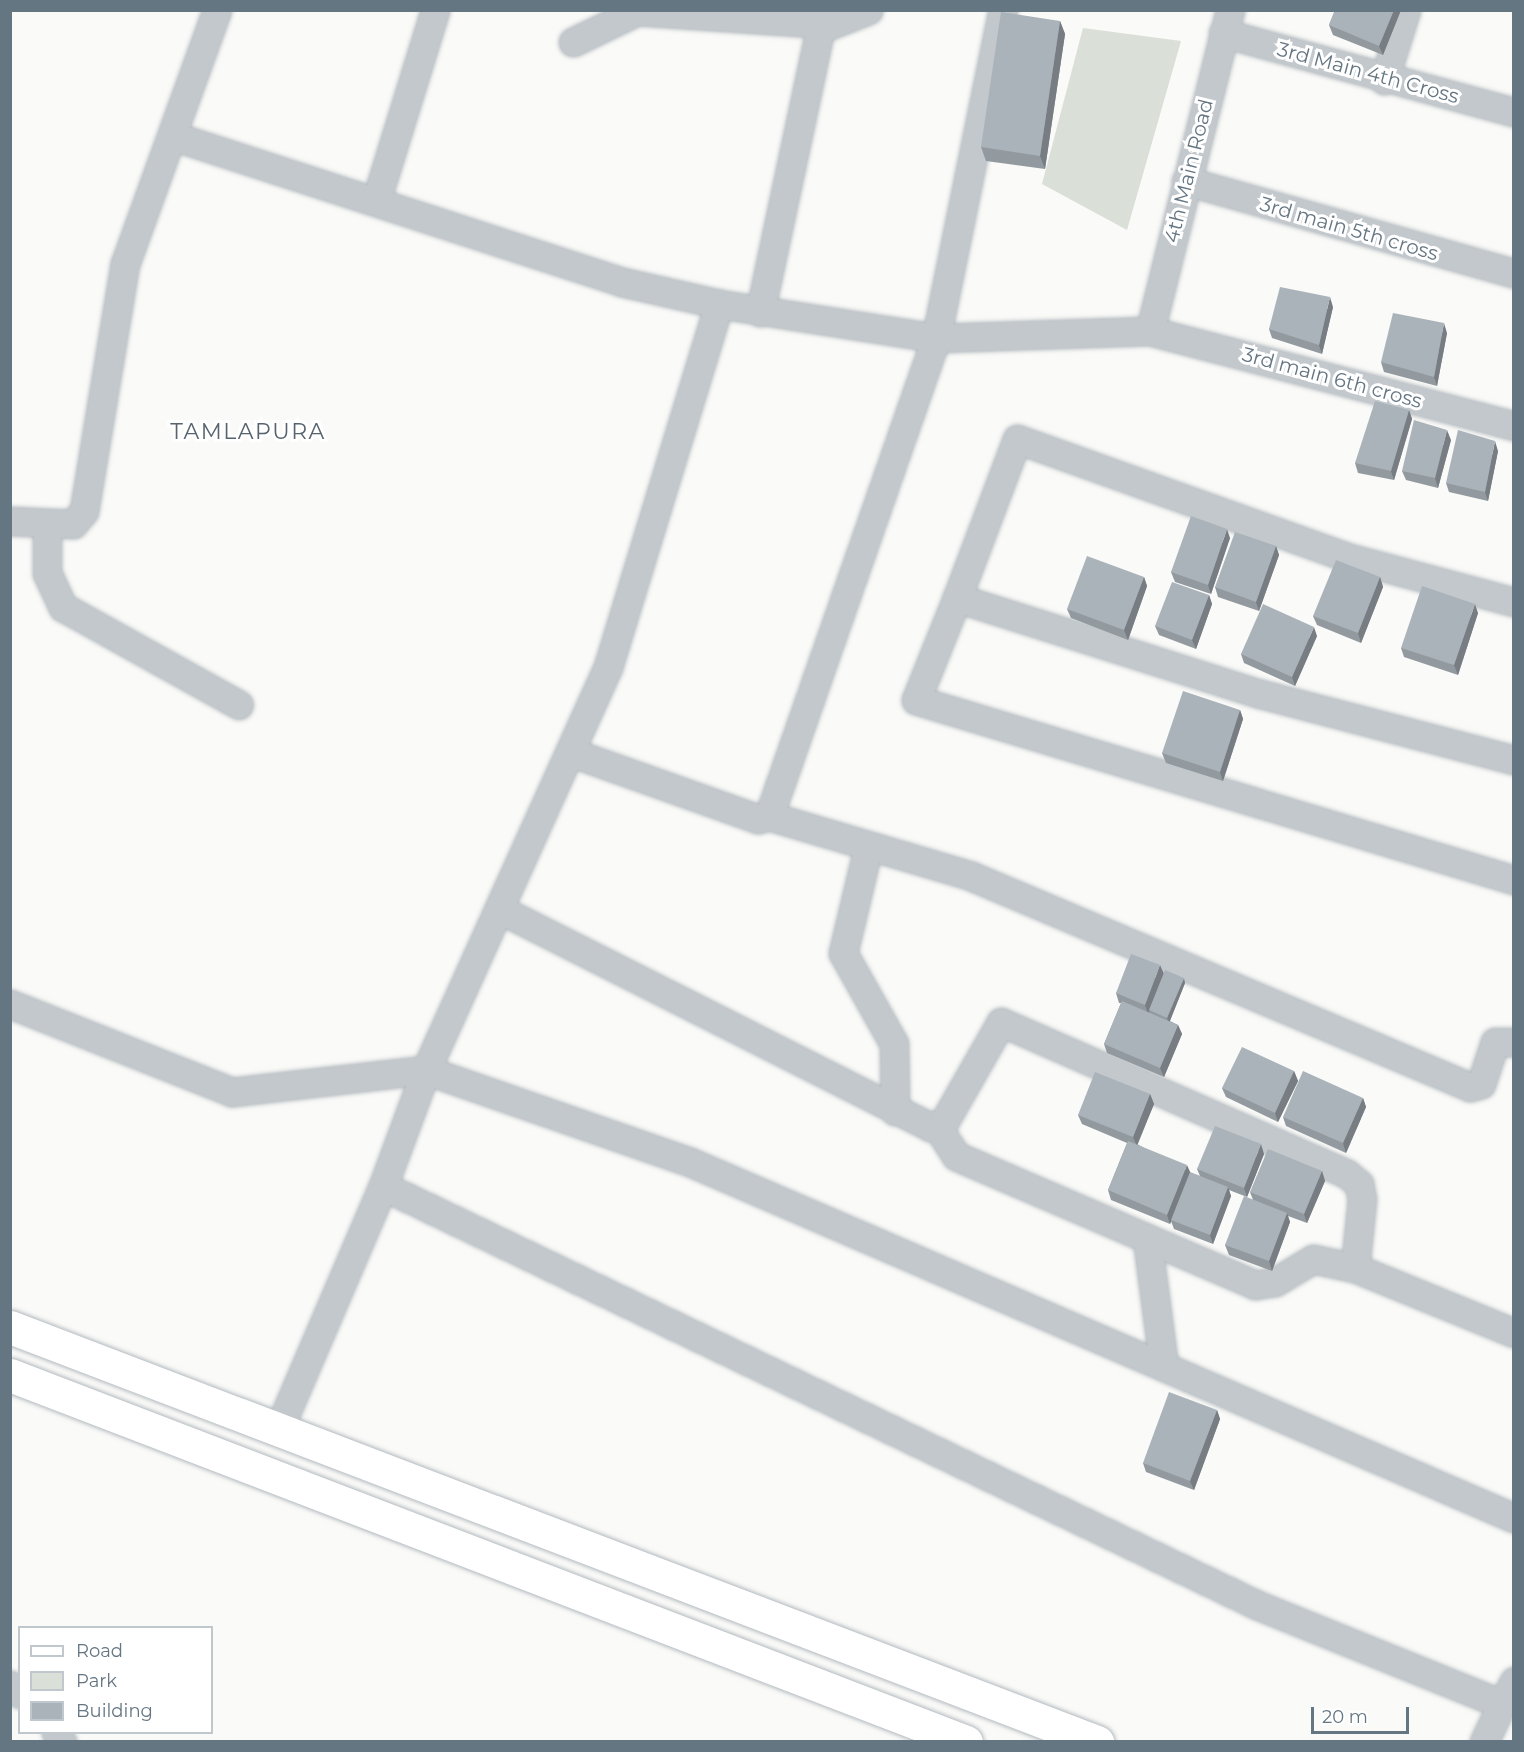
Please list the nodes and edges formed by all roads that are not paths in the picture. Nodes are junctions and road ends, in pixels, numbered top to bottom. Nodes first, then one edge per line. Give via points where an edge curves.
1 (218, 10) edge
2 (435, 10) edge
3 (868, 10) edge
4 (1003, 10) edge
5 (1406, 10) edge
6 (1226, 22) edge
7 (826, 24) junction
8 (573, 42) dead end
9 (1383, 80) junction
10 (1514, 112) edge
11 (173, 136) junction
12 (1186, 181) junction
13 (376, 201) junction
14 (1514, 273) edge
15 (719, 304) junction
16 (760, 312) junction
17 (1150, 331) junction
18 (936, 338) junction
19 (1514, 426) edge
20 (10, 521) edge
21 (47, 525) junction
22 (957, 598) junction
23 (1514, 602) edge
24 (239, 705) dead end
25 (570, 752) junction
26 (1514, 760) edge
27 (769, 816) junction
28 (868, 848) junction
29 (1514, 880) edge
30 (499, 909) junction
31 (10, 1004) edge
32 (1514, 1042) edge
33 (426, 1070) junction
34 (895, 1111) junction
35 (938, 1128) junction
36 (382, 1186) junction
37 (1147, 1238) junction
38 (1354, 1268) junction
39 (10, 1327) edge
40 (1514, 1333) edge
41 (1164, 1367) junction
42 (10, 1375) edge
43 (278, 1431) junction
44 (1514, 1518) edge
45 (1508, 1693) edge
46 (966, 1742) edge
47 (1097, 1742) edge
48 (1484, 1742) edge

1 - 11 street
2 - 13 street
3 - 7 street
4 - 18 street
5 - 9 street
6 - 9 street, 3rd Main 4th Cross
6 - 12 street, 4th Main Road
7 - 8 street via 637,11
7 - 16 street via 818,36
9 - 10 street, 3rd Main 4th Cross
11 - 13 street, 3rd main 6th cross
11 - 21 street via 125,264 84,511 73,524
12 - 14 street, 3rd main 5th cross
12 - 17 street, 4th Main Road
13 - 15 street, 3rd main 6th cross via 622,282
15 - 16 street, 3rd main 6th cross
15 - 25 street via 608,667
16 - 18 street, 3rd main 6th cross
17 - 18 street, 3rd main 6th cross
17 - 19 street, 3rd main 6th cross
18 - 27 street
20 - 21 street
21 - 24 street via 47,573 63,607
22 - 23 street via 1017,440 1346,557
22 - 26 street via 1260,694
22 - 29 street via 916,700
25 - 27 street via 758,819
25 - 30 street
27 - 28 street
28 - 32 street via 981,880 1470,1087 1481,1084 1495,1042
28 - 34 street via 843,953 894,1044
30 - 33 street
30 - 34 street
31 - 33 street via 232,1092
33 - 36 street
33 - 41 street via 690,1162
34 - 35 street
35 - 37 street via 956,1156
35 - 38 street via 1001,1022 1347,1174 1359,1184 1362,1199
36 - 43 street
36 - 45 street via 1107,1537
37 - 38 street via 1255,1285 1275,1282 1313,1259
37 - 41 street
38 - 40 street
39 - 43 main road
41 - 44 street
42 - 46 main road
43 - 47 main road
45 - 48 street

